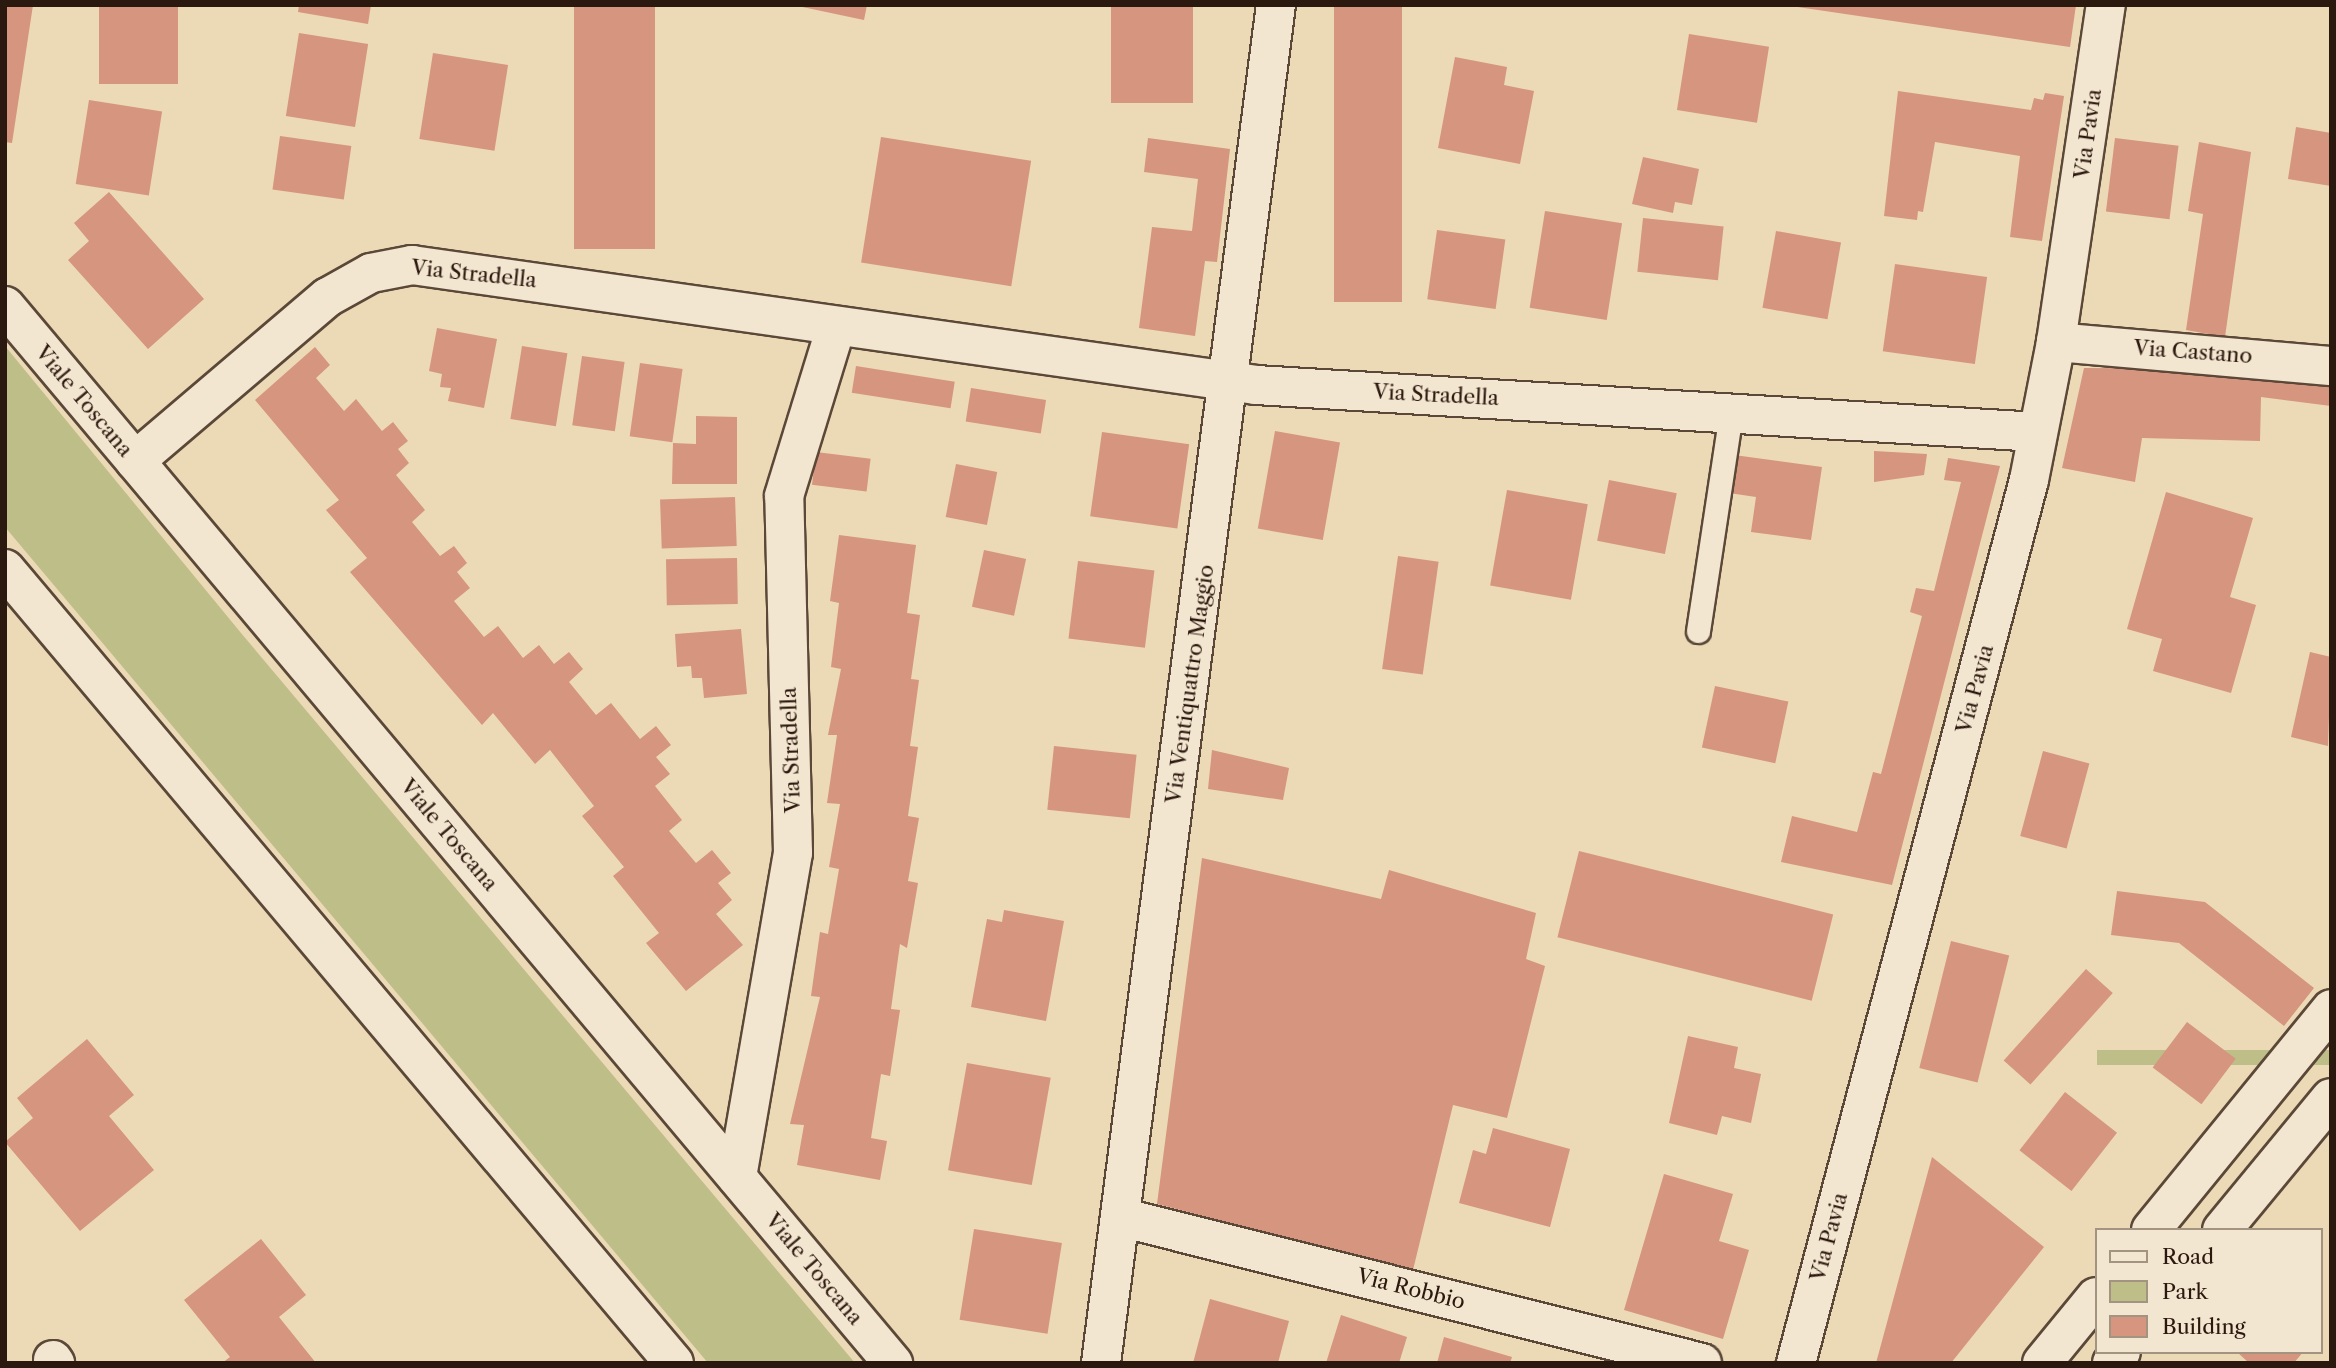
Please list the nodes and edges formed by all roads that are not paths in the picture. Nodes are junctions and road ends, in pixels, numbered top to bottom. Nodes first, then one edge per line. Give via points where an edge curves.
1 (1276, 5) edge
2 (2106, 5) edge
3 (5, 306) edge
4 (836, 327) junction
5 (2056, 342) junction
6 (2331, 366) edge
7 (1229, 382) junction
8 (1731, 412) junction
9 (2038, 432) junction
10 (135, 461) junction
11 (5, 569) edge
12 (1698, 631) dead end
13 (2331, 1009) edge
14 (2331, 1098) edge
15 (737, 1177) junction
16 (1120, 1217) junction
17 (2153, 1228) edge
18 (2224, 1228) edge
19 (2094, 1299) edge
20 (674, 1363) edge
21 (893, 1363) edge
22 (1101, 1363) edge
23 (1702, 1363) edge
24 (1796, 1363) edge
25 (2042, 1363) edge

1 - 7 street, Via Ventiquattro Maggio
2 - 5 street, Via Pavia
3 - 10 street, Viale Toscana
4 - 7 street, Via Stradella
4 - 10 street, Via Stradella via 446,267 386,269 328,297
4 - 15 street, Via Stradella via 784,496 793,853
5 - 6 street, Via Castano
5 - 9 street, Via Pavia
7 - 8 street, Via Stradella
7 - 16 street, Via Ventiquattro Maggio
8 - 9 street, Via Stradella
8 - 12 lane
9 - 24 street, Via Pavia
10 - 15 street, Viale Toscana
11 - 20 street
13 - 17 street
14 - 18 street
15 - 21 street, Viale Toscana
16 - 22 street, Via Ventiquattro Maggio
16 - 23 street, Via Robbio
19 - 25 street

